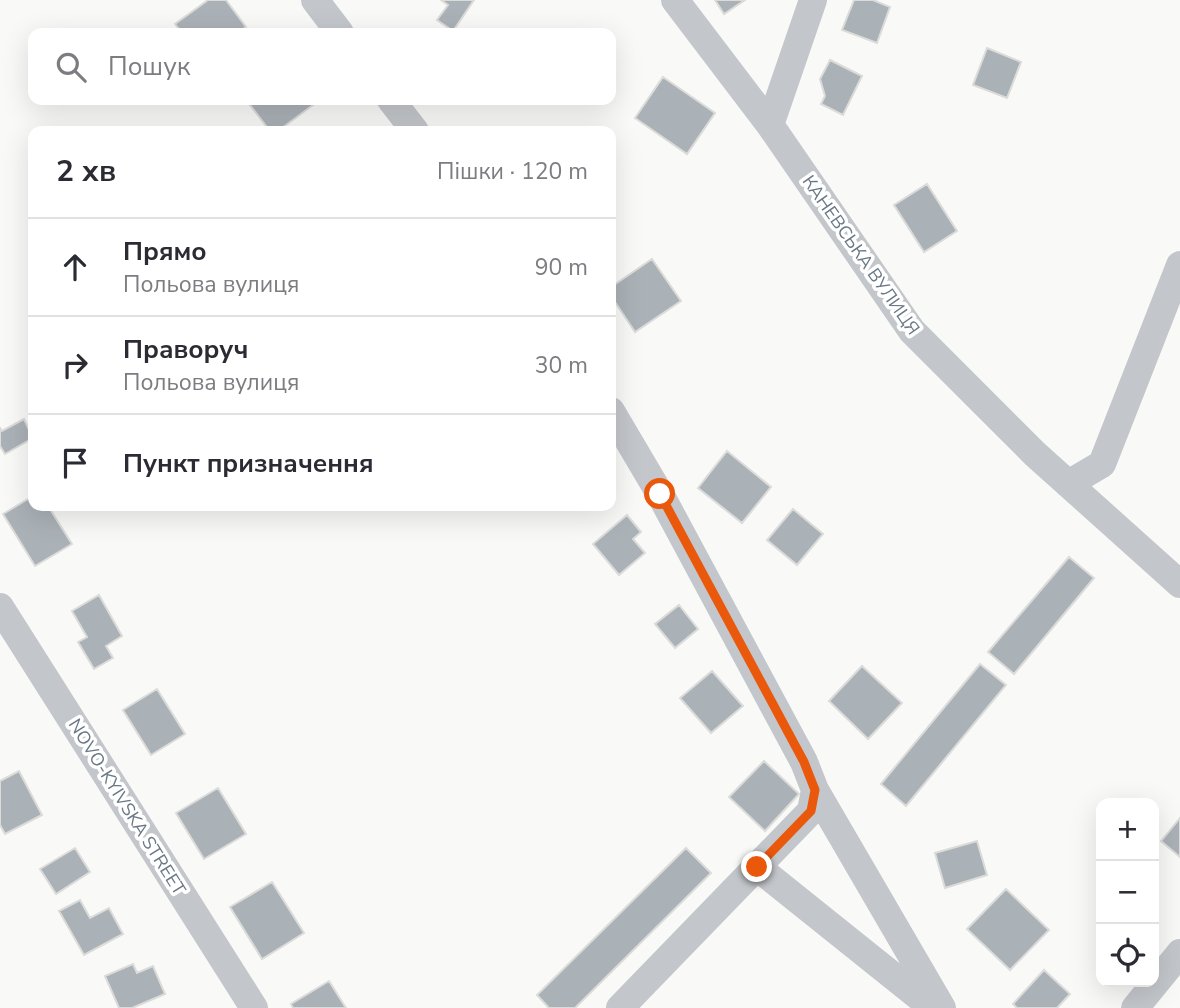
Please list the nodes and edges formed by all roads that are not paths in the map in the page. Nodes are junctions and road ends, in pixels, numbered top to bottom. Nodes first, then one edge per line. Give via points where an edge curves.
1 (315, 0) edge
2 (675, 0) edge
3 (813, 0) edge
4 (336, 28) edge
5 (395, 105) edge
6 (770, 125) junction
7 (411, 126) edge
8 (1180, 265) edge
9 (616, 419) edge
10 (1068, 484) junction
11 (1180, 584) edge
12 (0, 607) edge
13 (815, 790) junction
14 (757, 867) junction
15 (1180, 953) edge
16 (254, 1008) edge
17 (620, 1008) edge
18 (933, 1008) edge
19 (942, 1008) edge
20 (1135, 1008) edge

1 - 4 street
2 - 6 street, КАНЕВСЬКА ВУЛИЦЯ
3 - 6 street
5 - 7 street
6 - 10 street, КАНЕВСЬКА ВУЛИЦЯ via 912,331
8 - 10 street via 1102,464
9 - 13 street via 667,506
10 - 11 street, КАНЕВСЬКА ВУЛИЦЯ
12 - 16 street, NOVO-KYIVSKA STREET
13 - 14 street via 811,811
13 - 19 street
14 - 17 street
14 - 18 street
15 - 20 street

